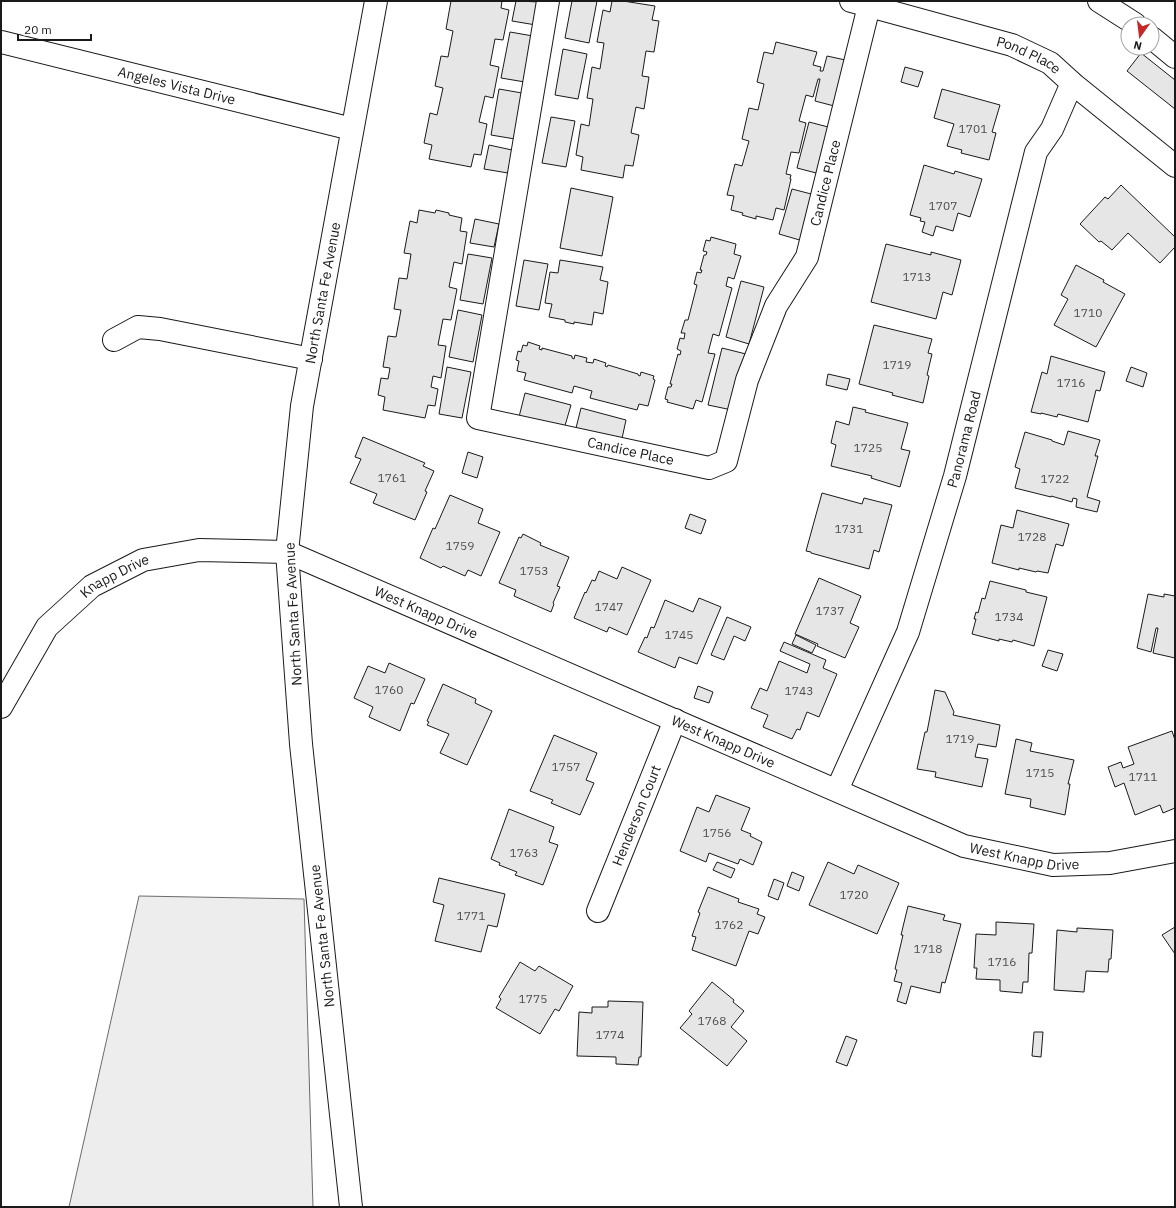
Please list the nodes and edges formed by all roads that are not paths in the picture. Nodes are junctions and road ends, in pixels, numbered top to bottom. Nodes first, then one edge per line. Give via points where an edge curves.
1 (376, 1) edge
2 (548, 1) edge
3 (1099, 1) edge
4 (860, 3) edge
5 (1122, 16) edge
6 (1, 42) edge
7 (1160, 45) edge
8 (1175, 57) edge
9 (1072, 83) junction
10 (352, 129) junction
11 (1175, 166) edge
12 (114, 340) dead end
13 (311, 359) junction
14 (287, 552) junction
15 (1, 707) edge
16 (675, 720) junction
17 (836, 790) junction
18 (1175, 851) edge
19 (598, 911) dead end
20 (351, 1207) edge

1 - 10 street, North Santa Fe Avenue
2 - 4 street, Candice Place via 478,418 709,468 726,461 747,380 776,306 807,257
3 - 5 street
4 - 9 street, Pond Place via 1012,45 1050,63
6 - 10 street, Angeles Vista Drive
7 - 8 street
9 - 11 street, Pond Place
9 - 17 street, Panorama Road via 1052,129 1036,152 955,476 908,632
10 - 13 street, North Santa Fe Avenue
12 - 13 street via 138,328 160,329
13 - 14 street, North Santa Fe Avenue via 302,406
14 - 15 street, Knapp Drive via 199,550 144,560 92,586 47,627
14 - 16 street, West Knapp Drive
14 - 20 street, North Santa Fe Avenue via 301,744
16 - 17 street, West Knapp Drive
16 - 19 street, Henderson Court
17 - 18 street, West Knapp Drive via 964,846 1053,865 1110,863

